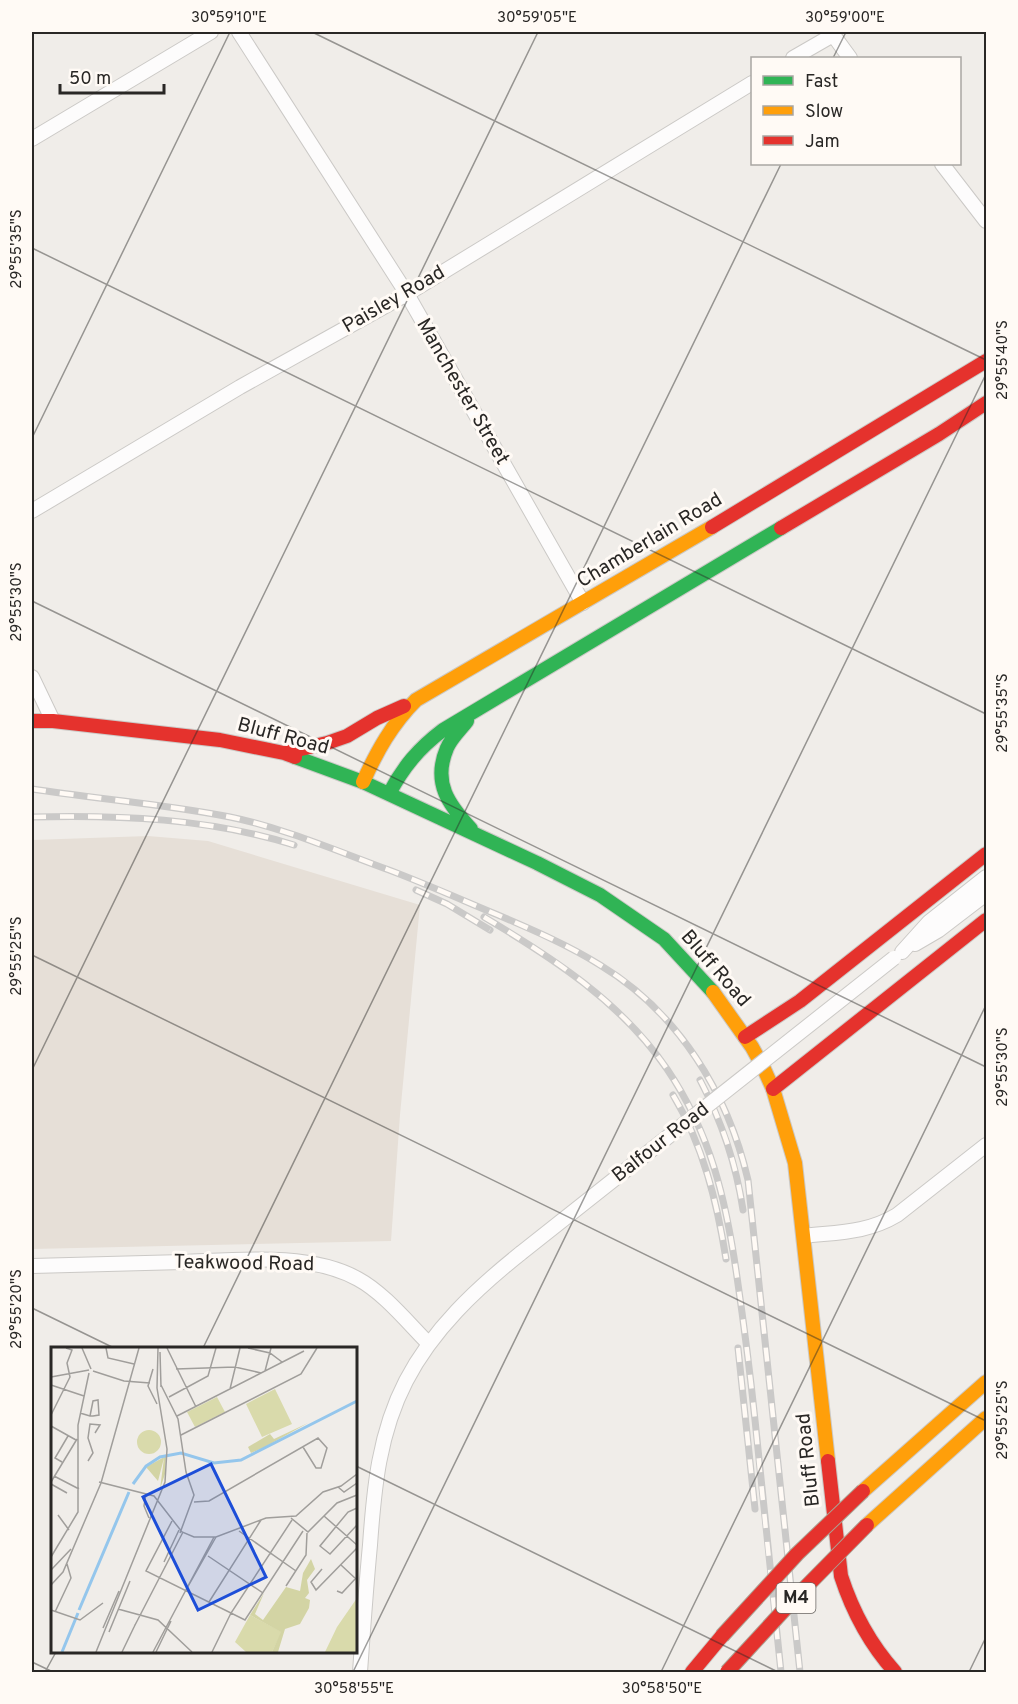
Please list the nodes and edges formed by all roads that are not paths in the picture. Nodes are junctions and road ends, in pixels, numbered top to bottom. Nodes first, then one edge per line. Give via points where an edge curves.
1 (211, 32) edge
2 (240, 32) edge
3 (832, 33) edge
4 (795, 57) edge
5 (849, 57) edge
6 (751, 84) edge
7 (32, 139) edge
8 (943, 165) edge
9 (987, 221) edge
10 (407, 294) junction
11 (987, 361) edge
12 (987, 403) edge
13 (32, 512) edge
14 (583, 603) junction
15 (32, 677) edge
16 (416, 700) junction
17 (477, 711) junction
18 (32, 721) edge
19 (52, 721) junction
20 (284, 753) junction
21 (363, 782) junction
22 (389, 794) junction
23 (476, 834) junction
24 (987, 854) edge
25 (987, 877) edge
26 (987, 894) edge
27 (987, 921) edge
28 (898, 955) junction
29 (745, 1037) junction
30 (773, 1089) junction
31 (987, 1144) edge
32 (804, 1236) junction
33 (32, 1266) edge
34 (429, 1344) junction
35 (987, 1382) edge
36 (987, 1418) edge
37 (360, 1672) edge
38 (692, 1672) edge
39 (727, 1672) edge
40 (895, 1672) edge

1 - 7 street
2 - 10 street, Manchester Street
3 - 4 street
3 - 5 street
6 - 10 street, Paisley Road
8 - 9 street
10 - 13 street, Paisley Road via 240,387
10 - 14 street, Manchester Street
11 - 14 main road, Chamberlain Road
12 - 17 main road
14 - 16 main road, Chamberlain Road
15 - 19 street
16 - 20 main road via 347,736
16 - 21 main road, Chamberlain Road via 396,719 379,744
17 - 22 main road via 423,744 403,768
17 - 23 main road via 447,747 442,767 443,790 450,806
18 - 19 main road, Bluff Road
19 - 20 main road, Bluff Road via 220,740
20 - 21 main road, Bluff Road
21 - 22 main road, Bluff Road
22 - 23 main road, Bluff Road
23 - 29 main road, Bluff Road via 600,895 664,939 720,1001
24 - 29 main road via 800,1001
25 - 28 street, Balfour Road via 929,922
26 - 28 street, Balfour Road
27 - 30 main road
28 - 34 street, Balfour Road, bridge via 521,1253 455,1311
29 - 30 main road, Bluff Road
30 - 32 main road, Bluff Road via 795,1163
31 - 32 street via 881,1225
32 - 40 main road, Bluff Road via 841,1576 862,1632
33 - 34 street, Teakwood Road via 235,1260 319,1264 371,1287
34 - 37 street, Balfour Road via 406,1381 380,1454 372,1505
35 - 38 main road, M4, bridge via 797,1554
36 - 39 main road, M4, bridge via 867,1525

